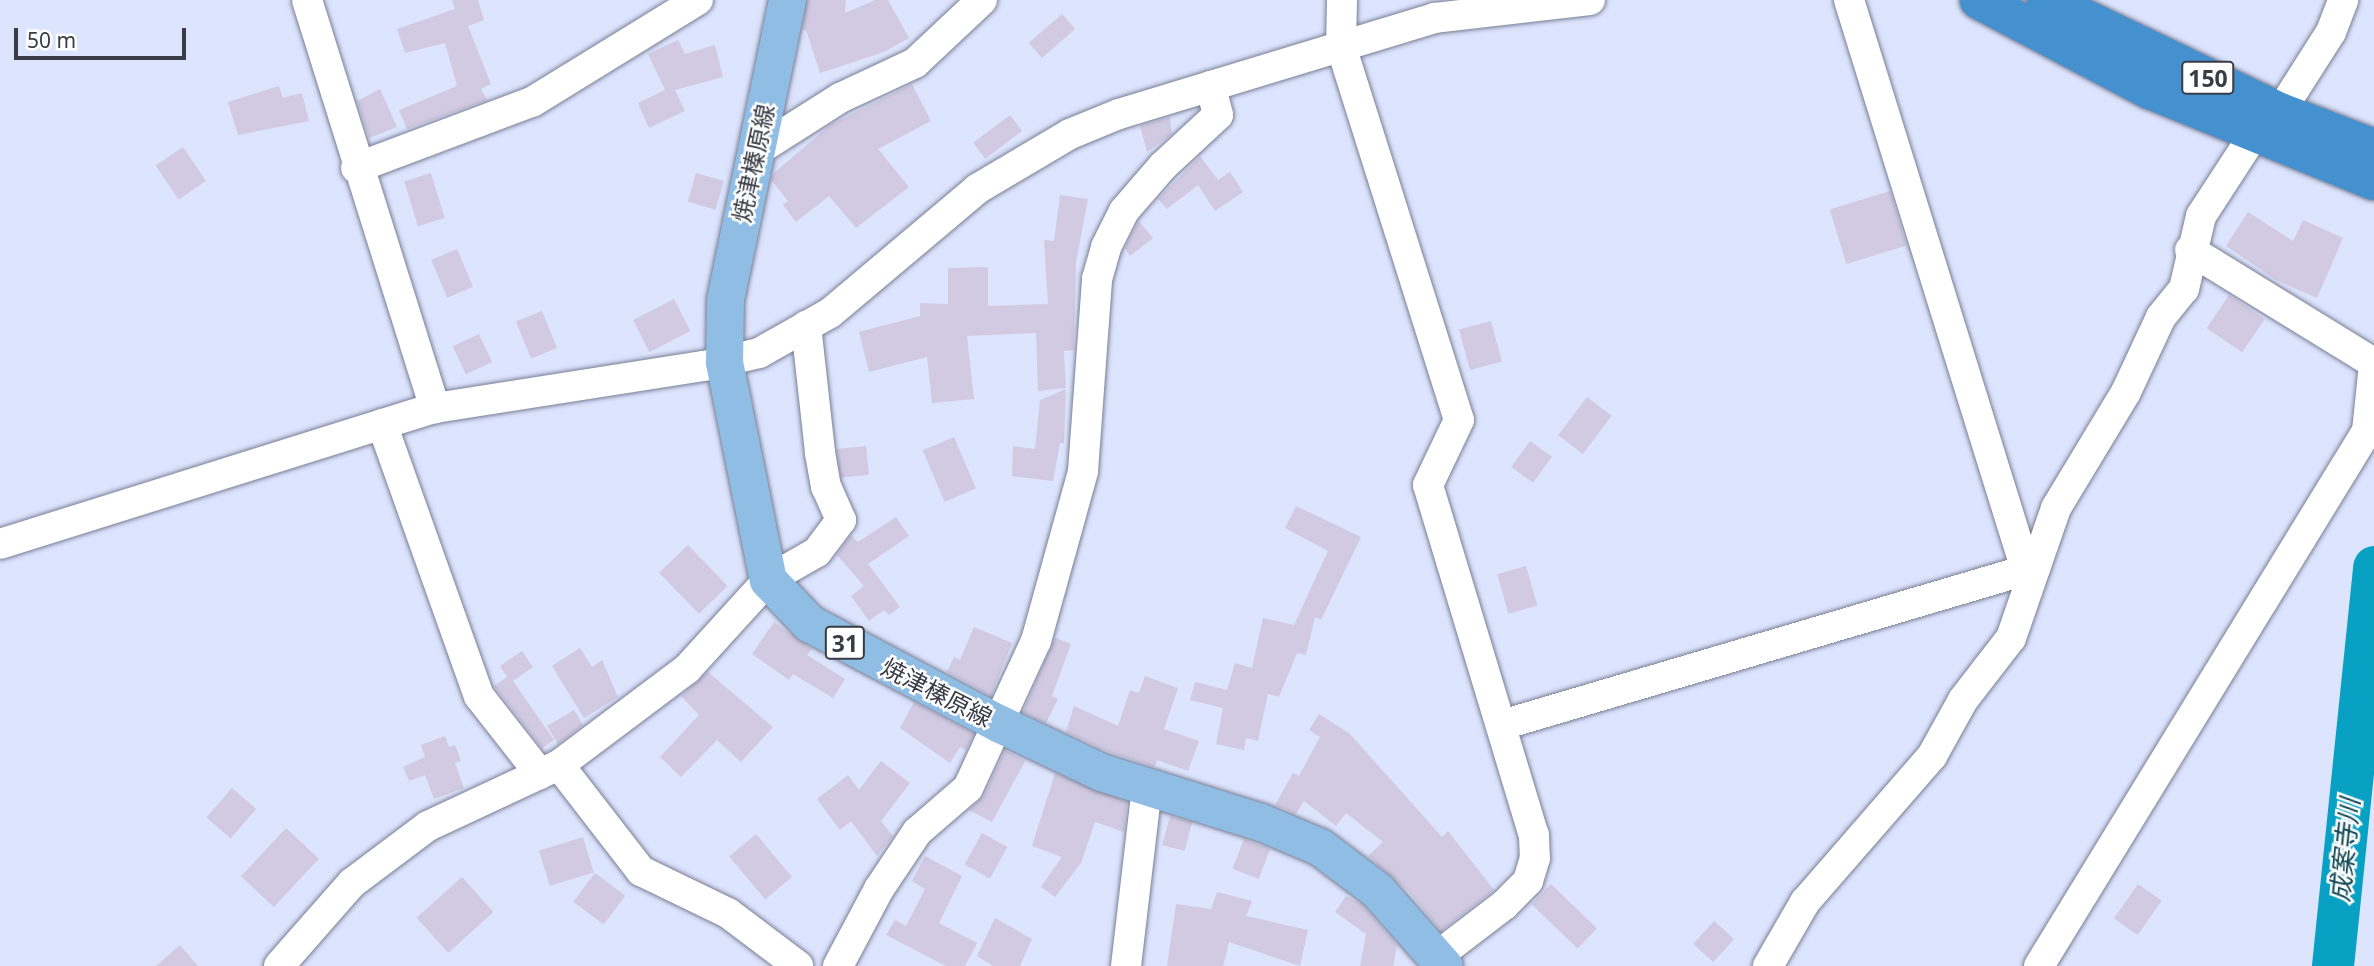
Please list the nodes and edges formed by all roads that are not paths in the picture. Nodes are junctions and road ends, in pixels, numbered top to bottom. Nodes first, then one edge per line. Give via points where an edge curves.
1 (306, 0) edge
2 (698, 0) edge
3 (788, 0) edge
4 (982, 0) edge
5 (1342, 0) edge
6 (1590, 0) edge
7 (1849, 0) edge
8 (1979, 0) edge
9 (2046, 0) edge
10 (2343, 0) edge
11 (1341, 46) junction
12 (1210, 86) junction
13 (2267, 124) junction
14 (2374, 148) edge
15 (755, 152) junction
16 (356, 167) junction
17 (2374, 181) edge
18 (2190, 250) junction
19 (807, 326) junction
20 (724, 362) junction
21 (2374, 363) edge
22 (435, 408) junction
23 (382, 424) junction
24 (0, 544) edge
25 (2031, 568) junction
26 (768, 580) junction
27 (1000, 724) junction
28 (1502, 725) junction
29 (549, 770) junction
30 (1147, 786) junction
31 (1432, 959) edge
32 (279, 966) edge
33 (798, 966) edge
34 (838, 966) edge
35 (1126, 966) edge
36 (1768, 966) edge
37 (2039, 966) edge

1 - 16 street
2 - 16 street via 532,102
3 - 15 main road, 焼津榛原線
4 - 15 street via 915,63 840,98
5 - 11 street
6 - 11 street via 1456,14
7 - 25 street
8 - 13 highway, 150 via 2138,85
9 - 13 highway, 150
10 - 13 street via 2330,32
11 - 12 street
11 - 28 street via 1459,420 1428,485
12 - 19 street via 1119,114 1019,161 977,189 830,313
12 - 27 street via 1218,115 1163,166 1124,211 1106,247 1097,279 1083,471 1036,641
13 - 14 highway, 150
13 - 17 highway, 150
13 - 18 street via 2201,216
15 - 20 main road, 焼津榛原線 via 725,300
16 - 22 street
18 - 21 street
18 - 25 street via 2184,289 2161,317 2126,392 2056,508
19 - 20 street via 759,353
19 - 26 street via 826,487 841,520 817,552
20 - 22 street
20 - 26 main road, 焼津榛原線
21 - 37 street via 2367,431
22 - 23 street
23 - 24 street
23 - 29 street via 479,696
25 - 28 street
25 - 36 street via 2011,638 1963,700 1932,756 1805,902
26 - 27 main road, 焼津榛原線 / 31 via 809,624
26 - 29 street via 687,669
27 - 30 main road, 焼津榛原線 / 31 via 1101,772
27 - 34 street via 968,788 917,832 879,889
28 - 31 street via 1534,835 1535,858 1528,881 1504,905
29 - 32 street via 428,826 352,883
29 - 33 street via 641,871 728,913
30 - 31 main road, 焼津榛原線 / 31 via 1261,822 1320,847 1377,890
30 - 35 street

